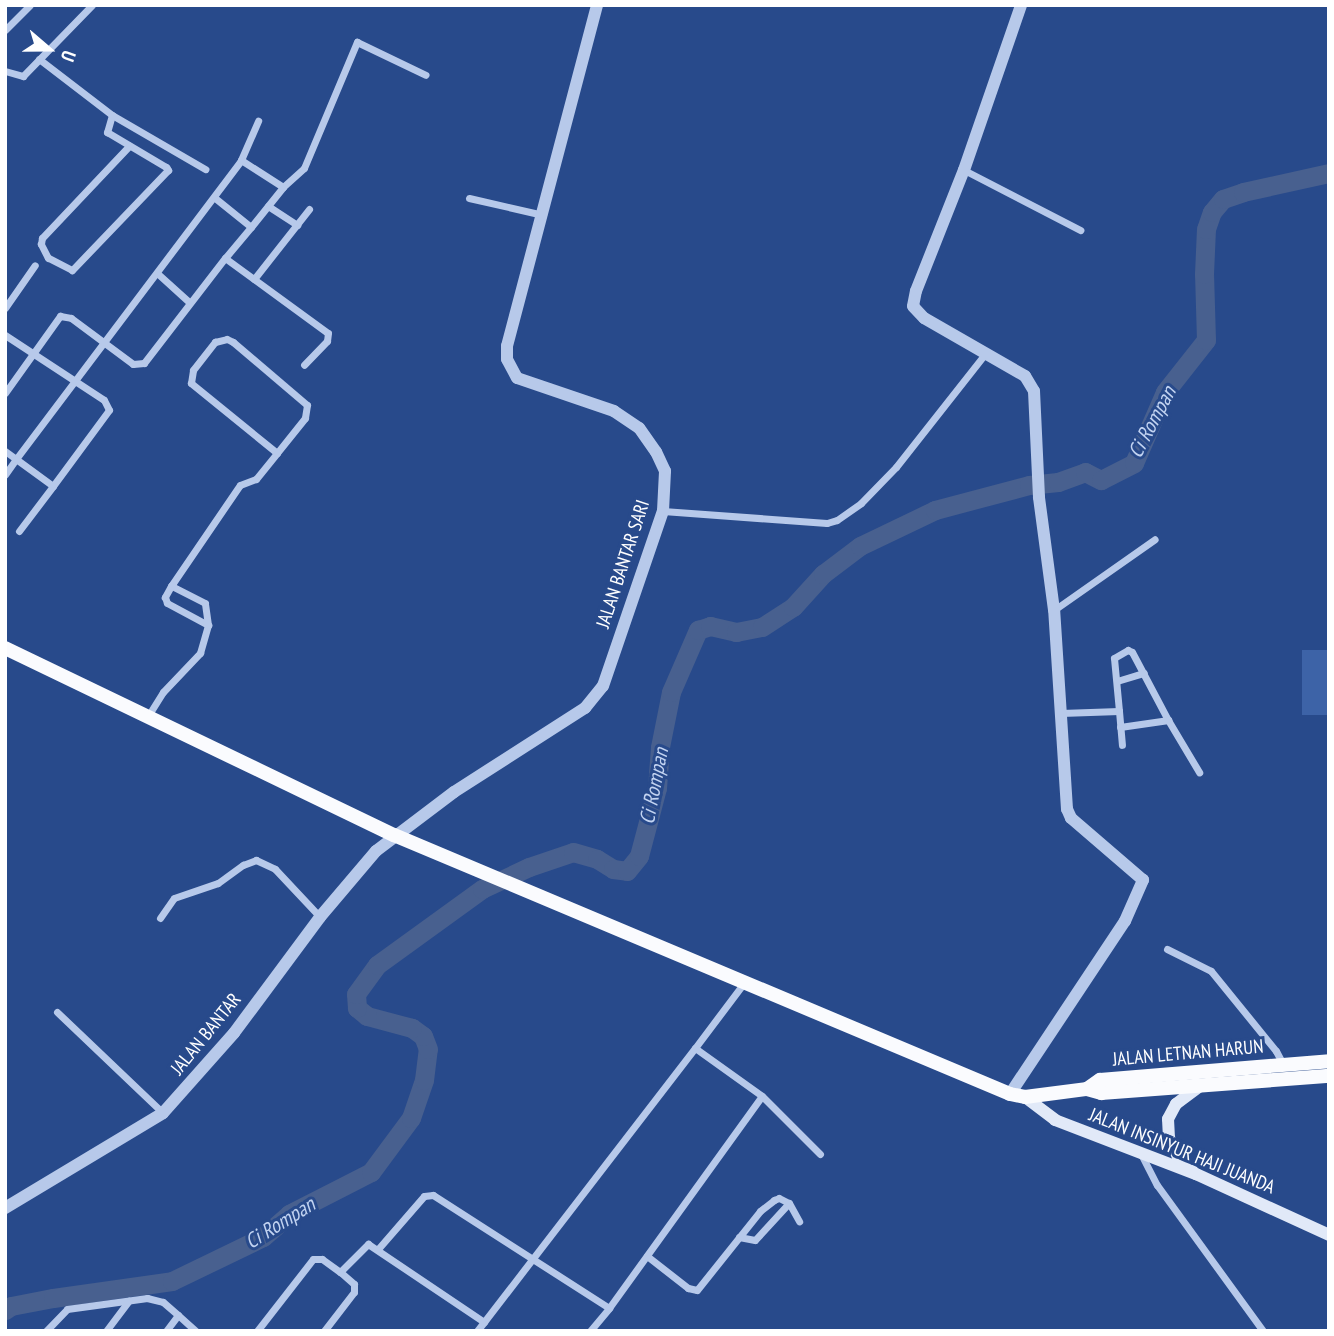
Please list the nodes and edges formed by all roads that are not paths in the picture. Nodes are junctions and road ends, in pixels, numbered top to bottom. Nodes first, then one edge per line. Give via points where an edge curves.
1 (30, 5) edge
2 (92, 5) edge
3 (597, 5) edge
4 (1021, 5) edge
5 (5, 30) edge
6 (39, 59) junction
7 (5, 71) edge
8 (426, 75) dead end
9 (112, 115) junction
10 (258, 121) dead end
11 (129, 146) junction
12 (241, 160) junction
13 (205, 169) dead end
14 (964, 170) junction
15 (283, 187) junction
16 (215, 198) junction
17 (469, 198) dead end
18 (268, 206) junction
19 (309, 209) dead end
20 (543, 215) junction
21 (297, 225) junction
22 (251, 227) junction
23 (1080, 230) dead end
24 (225, 258) junction
25 (35, 265) dead end
26 (157, 273) junction
27 (254, 279) junction
28 (189, 302) junction
29 (5, 308) edge
30 (5, 335) edge
31 (102, 342) junction
32 (34, 353) junction
33 (985, 354) junction
34 (304, 365) dead end
35 (75, 380) junction
36 (5, 393) edge
37 (5, 451) edge
38 (277, 453) junction
39 (16, 459) junction
40 (5, 475) edge
41 (53, 486) junction
42 (663, 510) junction
43 (19, 531) dead end
44 (1155, 538) dead end
45 (171, 586) junction
46 (1054, 610) junction
47 (208, 625) junction
48 (5, 648) edge
49 (1144, 673) junction
50 (1117, 681) junction
51 (1119, 711) junction
52 (1061, 713) junction
53 (148, 716) junction
54 (1168, 720) junction
55 (1120, 727) junction
56 (1122, 746) dead end
57 (1199, 772) dead end
58 (394, 835) junction
59 (320, 917) junction
60 (160, 918) dead end
61 (1167, 949) dead end
62 (743, 984) junction
63 (57, 1012) dead end
64 (695, 1048) junction
65 (1329, 1060) edge
66 (1283, 1064) junction
67 (1329, 1076) edge
68 (1201, 1085) junction
69 (1087, 1089) junction
70 (1018, 1095) junction
71 (762, 1097) junction
72 (163, 1113) junction
73 (820, 1154) dead end
74 (1141, 1154) junction
75 (1196, 1174) junction
76 (789, 1203) junction
77 (5, 1208) edge
78 (799, 1221) dead end
79 (1329, 1235) edge
80 (739, 1237) junction
81 (378, 1249) junction
82 (647, 1256) junction
83 (535, 1260) junction
84 (340, 1272) junction
85 (129, 1301) junction
86 (609, 1308) junction
87 (178, 1315) junction
88 (484, 1322) junction
89 (46, 1331) edge
90 (106, 1331) edge
91 (166, 1331) edge
92 (196, 1331) edge
93 (257, 1331) edge
94 (324, 1331) edge
95 (477, 1331) edge
96 (590, 1331) edge
97 (1263, 1331) edge

1 - 5 street
2 - 6 street
3 - 20 street, JALAN BANTAR SARI
4 - 14 street
6 - 7 street via 23,76
6 - 9 street
8 - 15 street via 358,41 306,165
9 - 11 street via 106,130
9 - 13 street
10 - 12 street
11 - 11 street via 166,167 165,175 72,270 48,258 42,238
12 - 15 street
12 - 16 street
14 - 23 street
14 - 33 street via 913,302 924,318
15 - 18 street
16 - 22 street
16 - 26 street
17 - 20 street
18 - 21 street
18 - 22 street
19 - 21 street
20 - 42 street, JALAN BANTAR SARI via 507,346 511,370 536,387 614,411 639,428 665,471
21 - 27 street
22 - 24 street
24 - 27 street
24 - 28 street
25 - 29 street
26 - 28 street
26 - 31 street
27 - 34 street via 328,333 327,341
28 - 31 street via 141,365
30 - 32 street
31 - 32 street via 71,318 60,316
31 - 35 street
32 - 35 street
32 - 36 street
33 - 42 street via 896,467 837,520 827,523
33 - 46 street via 1025,376 1034,391 1039,497
35 - 39 street
35 - 41 street via 104,400 109,410
37 - 39 street
38 - 38 street via 191,383 192,370 215,342 233,342 307,405 305,418
38 - 45 street via 256,479 240,485
39 - 40 street
39 - 41 street
41 - 43 street
42 - 58 street, JALAN BANTAR SARI via 594,700
44 - 46 street
45 - 47 street via 205,603
45 - 47 street via 167,603
46 - 52 street
47 - 53 street via 200,653 163,692
48 - 53 main road
49 - 50 street
49 - 50 street via 1128,650 1114,658
49 - 54 street
50 - 51 street
51 - 52 street
51 - 55 street
52 - 70 street via 1069,814 1142,877 1143,883 1125,921
53 - 58 main road
54 - 55 street
54 - 57 street
55 - 56 street
58 - 59 street, JALAN BANTAR
58 - 62 main road
59 - 60 street via 275,869 256,860 218,883 174,898
59 - 72 street, JALAN BANTAR via 234,1033
61 - 66 street via 1211,971
62 - 64 street
62 - 70 main road
63 - 72 street
64 - 71 street
64 - 83 street
65 - 66 main road, JALAN LETNAN HARUN
66 - 69 main road, JALAN LETNAN HARUN via 1100,1080
67 - 68 main road, JALAN LETNAN HARUN
68 - 69 main road, JALAN LETNAN HARUN via 1101,1093
68 - 75 main road via 1176,1104 1168,1119 1169,1138 1178,1157
69 - 70 main road
70 - 74 main road, JALAN INSINYUR HAJI JUANDA via 1055,1120
71 - 73 street
71 - 82 street
72 - 77 street, JALAN BANTAR
74 - 75 main road, JALAN INSINYUR HAJI JUANDA
74 - 97 street via 1157,1185
75 - 79 main road, JALAN INSINYUR HAJI JUANDA
76 - 78 street
76 - 80 street via 755,1240
76 - 80 street via 774,1200
80 - 82 street via 697,1290
81 - 83 street via 428,1194
81 - 84 street via 365,1245
81 - 88 street
82 - 86 street
83 - 86 street
83 - 88 street
84 - 93 street via 319,1258 313,1259
84 - 94 street via 354,1284 354,1292
85 - 87 street via 156,1298
85 - 89 street via 67,1309
85 - 90 street
86 - 96 street
87 - 91 street
87 - 92 street
88 - 95 street

